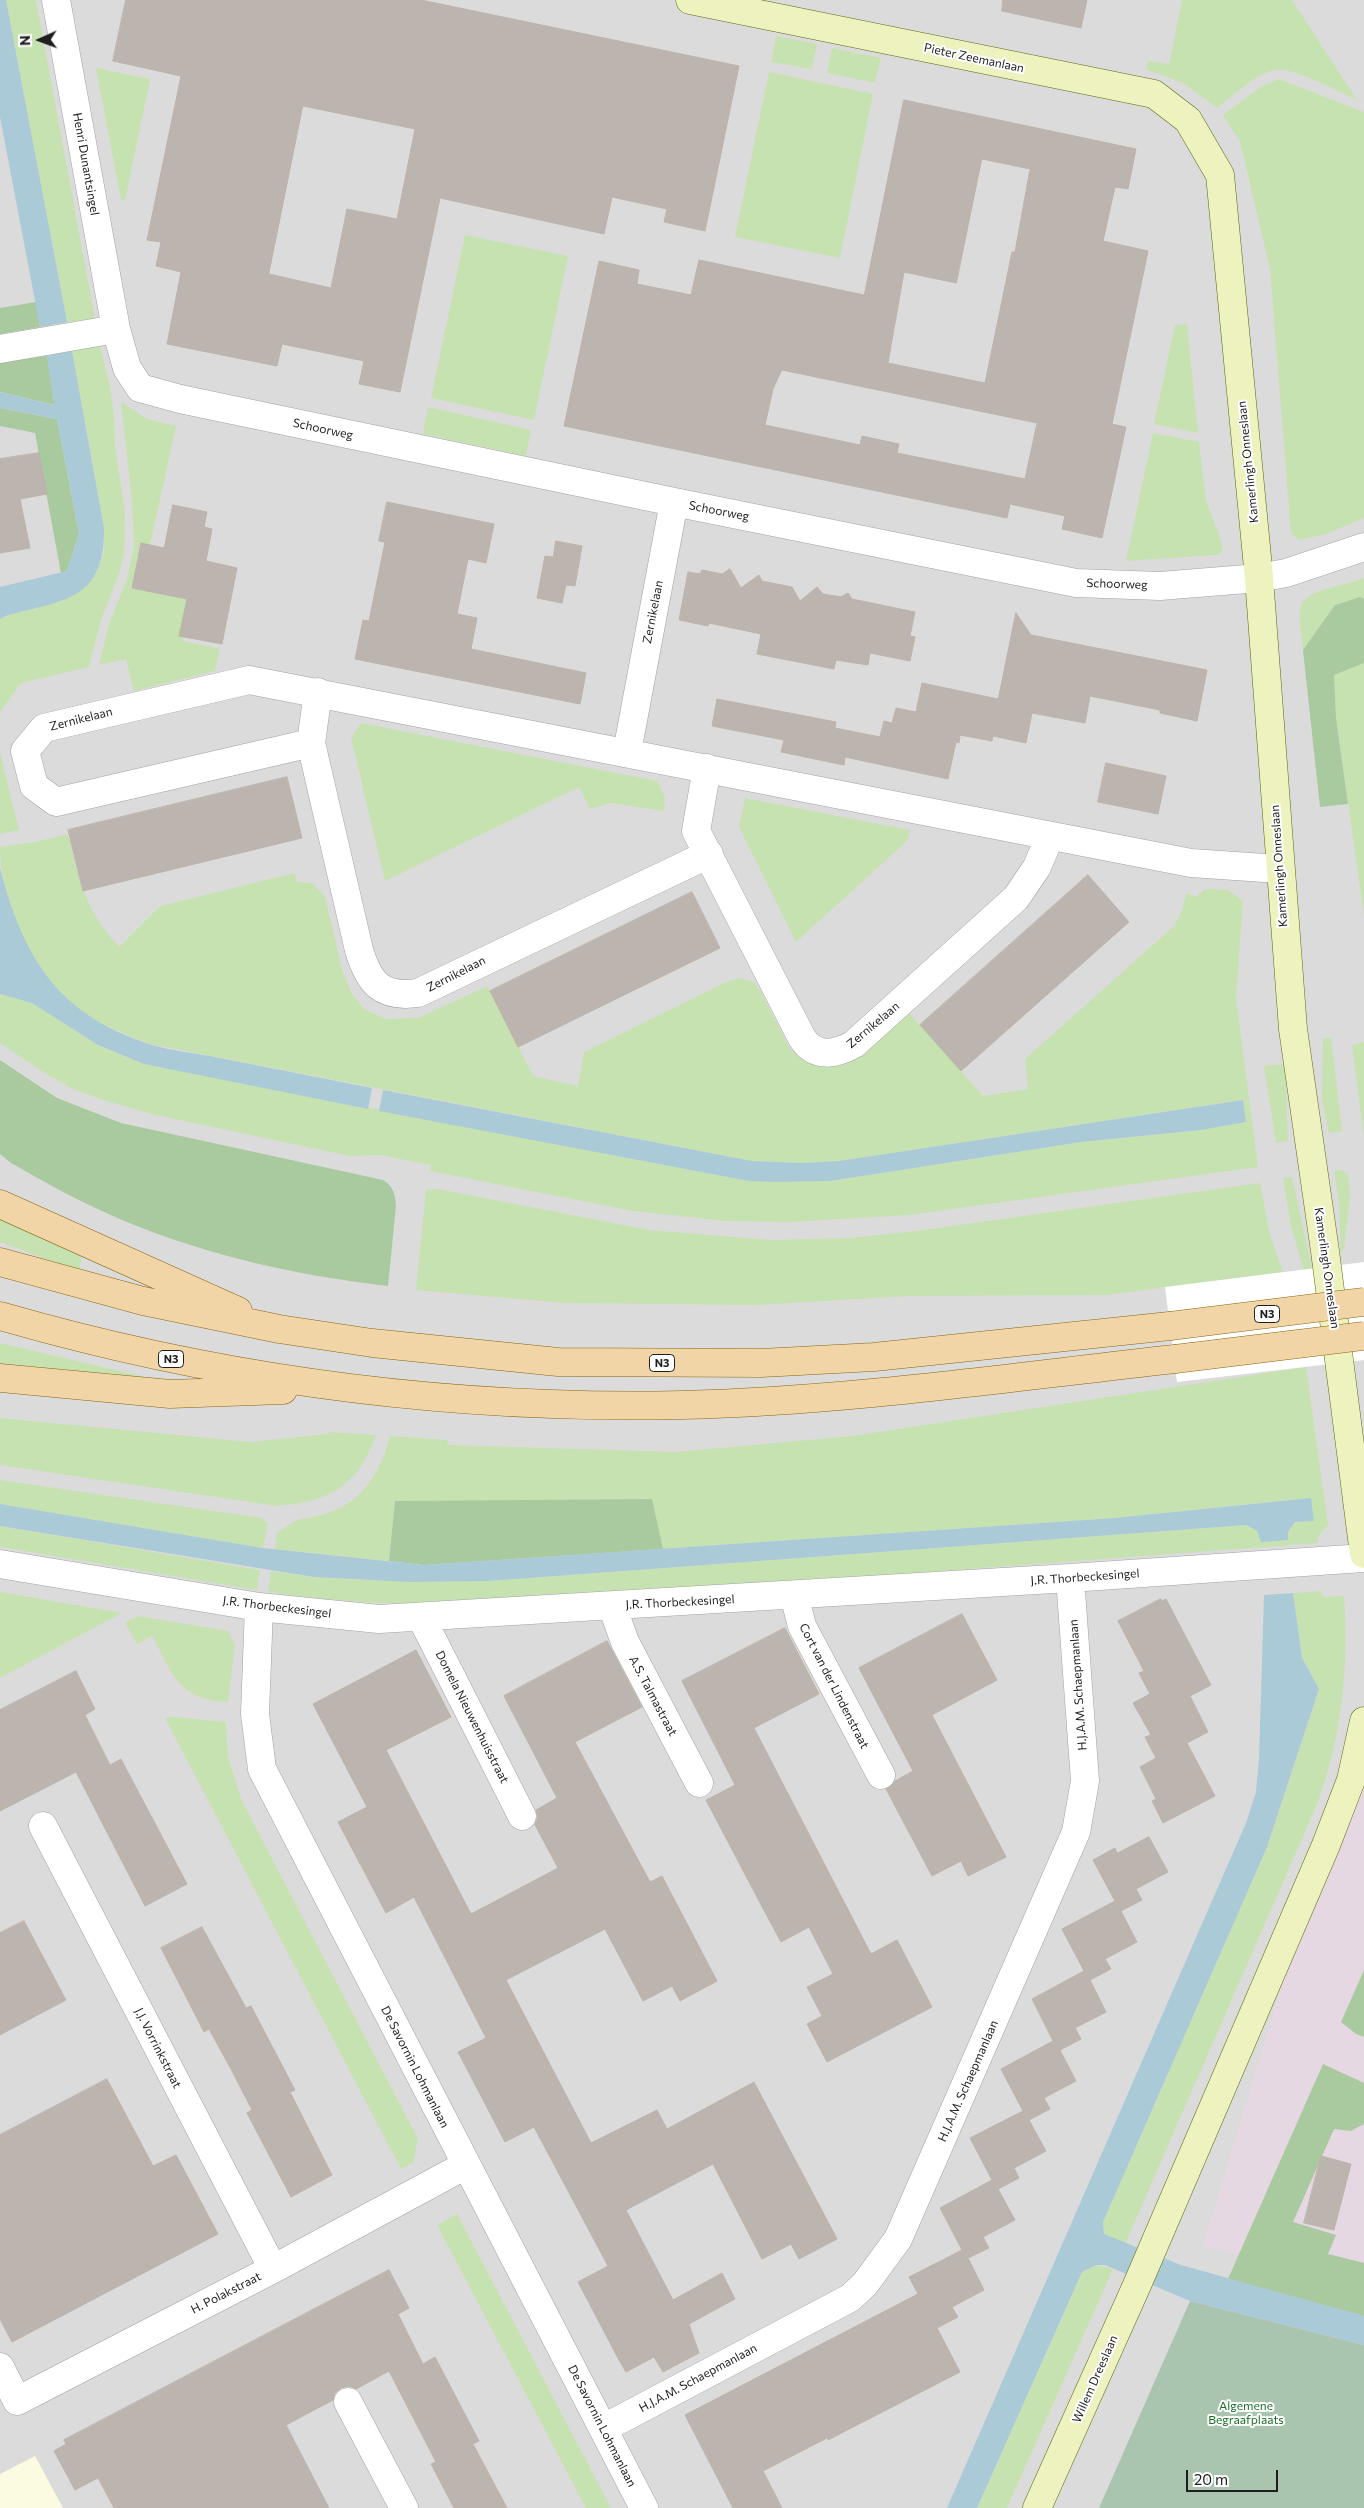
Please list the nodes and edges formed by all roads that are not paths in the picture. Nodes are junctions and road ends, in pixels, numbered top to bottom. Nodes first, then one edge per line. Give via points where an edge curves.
1 (56, 0) edge
2 (690, 0) edge
3 (1220, 175) joint
4 (116, 329) junction
5 (0, 348) edge
6 (674, 502) junction
7 (1364, 547) edge
8 (1260, 578) junction
9 (318, 692) junction
10 (311, 743) junction
11 (627, 752) junction
12 (708, 768) junction
13 (1050, 836) junction
14 (709, 854) junction
15 (1279, 869) junction
16 (0, 1204) edge
17 (0, 1262) edge
18 (1364, 1302) edge
19 (0, 1316) edge
20 (278, 1329) junction
21 (1364, 1336) edge
22 (0, 1378) edge
23 (345, 1388) junction
24 (1364, 1556) edge
25 (0, 1564) edge
26 (1070, 1578) junction
27 (794, 1595) junction
28 (612, 1606) junction
29 (259, 1607) junction
30 (421, 1617) junction
31 (1364, 1721) edge
32 (881, 1775) dead end
33 (698, 1784) dead end
34 (522, 1816) dead end
35 (43, 1826) dead end
36 (466, 2165) junction
37 (273, 2269) junction
38 (0, 2367) edge
39 (348, 2402) dead end
40 (604, 2428) junction
41 (404, 2508) edge
42 (644, 2508) edge
43 (1037, 2508) edge

1 - 4 street, Henri Dunantsingel
2 - 3 street, Pieter Zeemanlaan via 1154,94 1188,120
3 - 8 street, Kamerlingh Onneslaan
4 - 5 street
4 - 6 street, Schoorweg via 131,375 140,388 159,394
6 - 8 street, Schoorweg via 1076,583 1160,586
6 - 11 street, Zernikelaan
7 - 8 street, Schoorweg via 1286,574
8 - 15 street, Kamerlingh Onneslaan
9 - 10 street, Zernikelaan
9 - 10 street, Zernikelaan via 249,680 44,728 25,751 34,786 56,802
9 - 11 street, Zernikelaan
10 - 14 street, Zernikelaan via 364,966 374,984 384,990 418,993
11 - 12 street, Zernikelaan
12 - 13 street, Zernikelaan
12 - 14 street, Zernikelaan via 696,831
13 - 14 street, Zernikelaan via 1036,868 1016,898 854,1044 834,1053 818,1052 802,1038
13 - 15 street, Zernikelaan via 1191,863
15 - 24 street, Kamerlingh Onneslaan via 1293,1029
16 - 20 main road, N3
17 - 20 main road, N3 via 143,1301
18 - 20 main road, N3, bridge via 874,1357 761,1363 558,1362 372,1343
19 - 23 main road, N3 via 81,1340 185,1362
21 - 23 main road, N3, bridge via 906,1391 682,1405 492,1401
22 - 23 main road, N3 via 170,1394
24 - 26 street, J.R. Thorbeckesingel
25 - 29 street, J.R. Thorbeckesingel
26 - 27 street, J.R. Thorbeckesingel
26 - 40 street, H.J.A.M. Schaepmanlaan via 1085,1781 1076,1832 898,2239 881,2265 850,2298
27 - 28 street, J.R. Thorbeckesingel
27 - 32 street, Cort van der Lindenstraat via 802,1626
28 - 30 street, J.R. Thorbeckesingel
28 - 33 street, A.S. Talmastraat via 625,1642
29 - 30 street, J.R. Thorbeckesingel via 379,1619
29 - 36 street, De Savornin Lohmanlaan via 255,1714 262,1769
30 - 34 street, Domela Nieuwenhuisstraat
31 - 43 street, Willem Dreeslaan via 1350,1780 1326,1845 1137,2285
35 - 37 street, J.J. Vorrinkstraat
36 - 37 street, H. Polakstraat
36 - 40 street, De Savornin Lohmanlaan
37 - 38 street, H. Polakstraat via 17,2400
39 - 41 street
40 - 42 street, De Savornin Lohmanlaan

